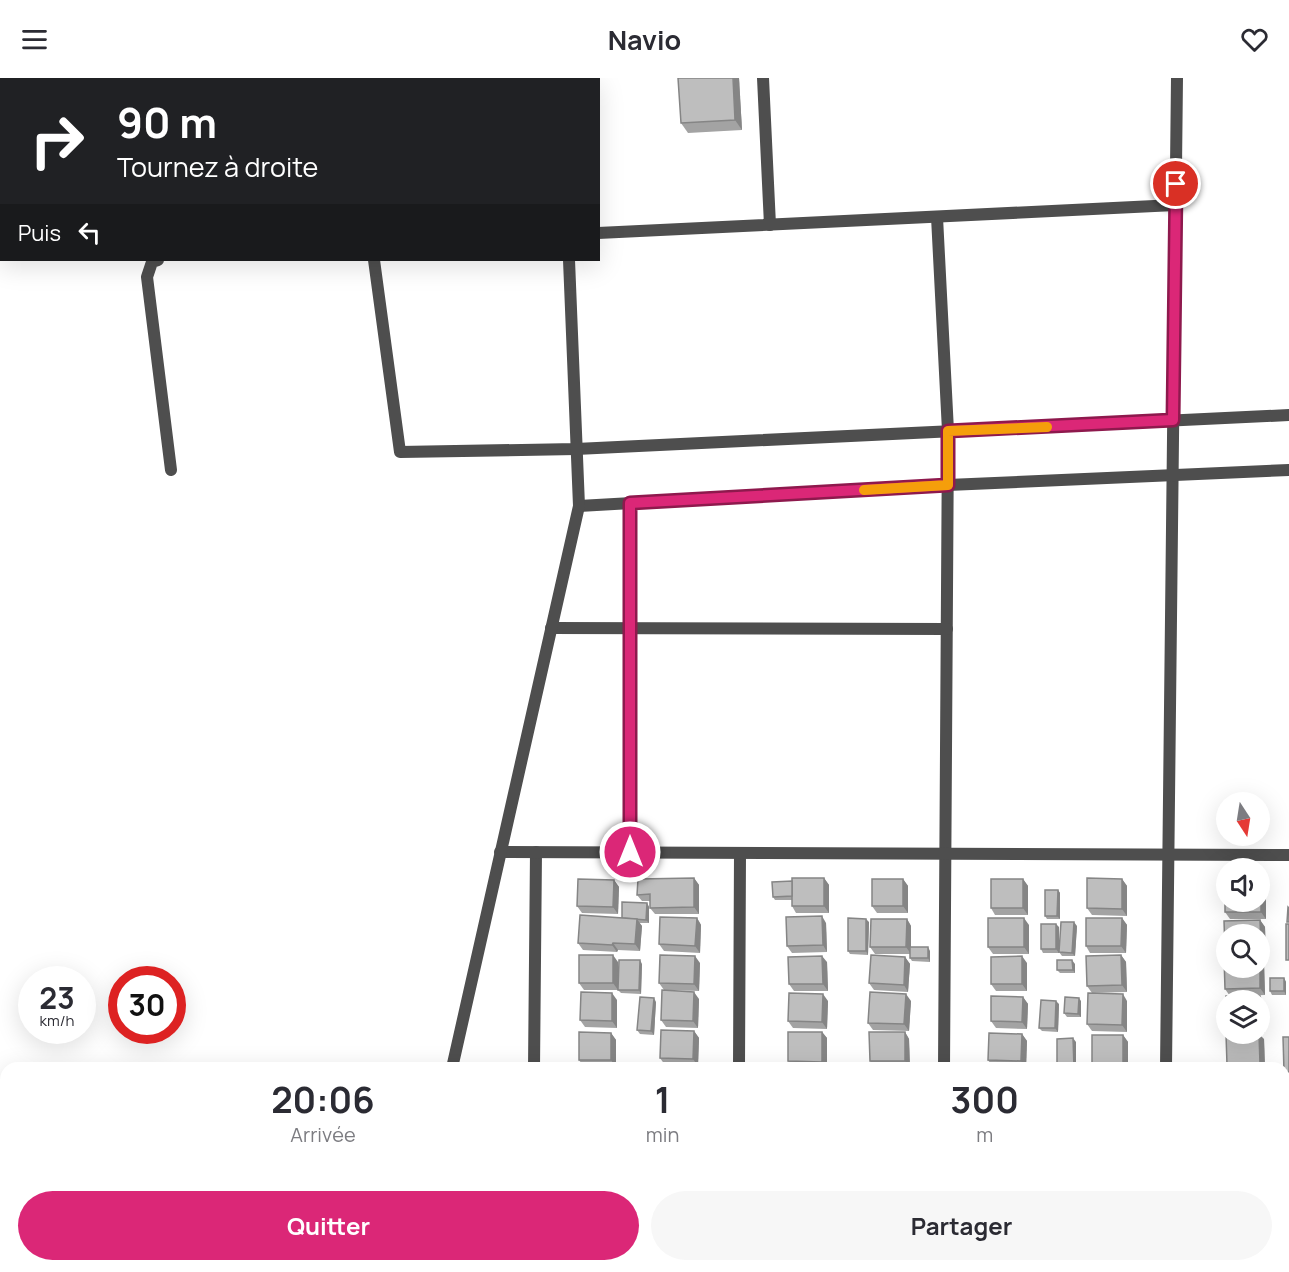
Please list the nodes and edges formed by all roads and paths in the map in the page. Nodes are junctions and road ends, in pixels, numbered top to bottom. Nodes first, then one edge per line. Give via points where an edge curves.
1 (763, 78) edge
2 (1177, 78) edge
3 (1175, 206) junction
4 (937, 217) junction
5 (770, 225) junction
6 (600, 233) edge
7 (152, 261) edge
8 (374, 261) edge
9 (568, 261) edge
10 (1289, 415) edge
11 (1173, 420) junction
12 (948, 431) junction
13 (576, 449) junction
14 (171, 470) dead end
15 (1289, 470) edge
16 (1173, 475) junction
17 (948, 485) junction
18 (630, 503) junction
19 (579, 506) junction
20 (551, 628) junction
21 (630, 628) junction
22 (947, 629) junction
23 (500, 852) junction
24 (536, 852) junction
25 (630, 852) junction
26 (740, 853) junction
27 (946, 854) junction
28 (1168, 855) junction
29 (1289, 855) edge
30 (453, 1062) edge
31 (534, 1062) edge
32 (739, 1062) edge
33 (944, 1062) edge
34 (1166, 1062) edge

1 - 5 street
2 - 3 street
3 - 4 street
3 - 11 street
4 - 5 street
4 - 12 street
5 - 6 street
7 - 14 street via 147,277
8 - 13 street via 400,452
9 - 13 street
10 - 11 street
11 - 12 street
11 - 16 street
12 - 13 street
12 - 17 street
13 - 19 street
15 - 16 street
16 - 17 street
16 - 28 street
17 - 18 street
17 - 22 street
18 - 19 street
18 - 21 street
19 - 20 street
20 - 21 street
20 - 23 street
21 - 22 street
21 - 25 street
22 - 27 street
23 - 24 street
23 - 30 street
24 - 25 street
24 - 31 street
25 - 26 street
26 - 27 street
26 - 32 street
27 - 28 street
27 - 33 street
28 - 29 street
28 - 34 street

